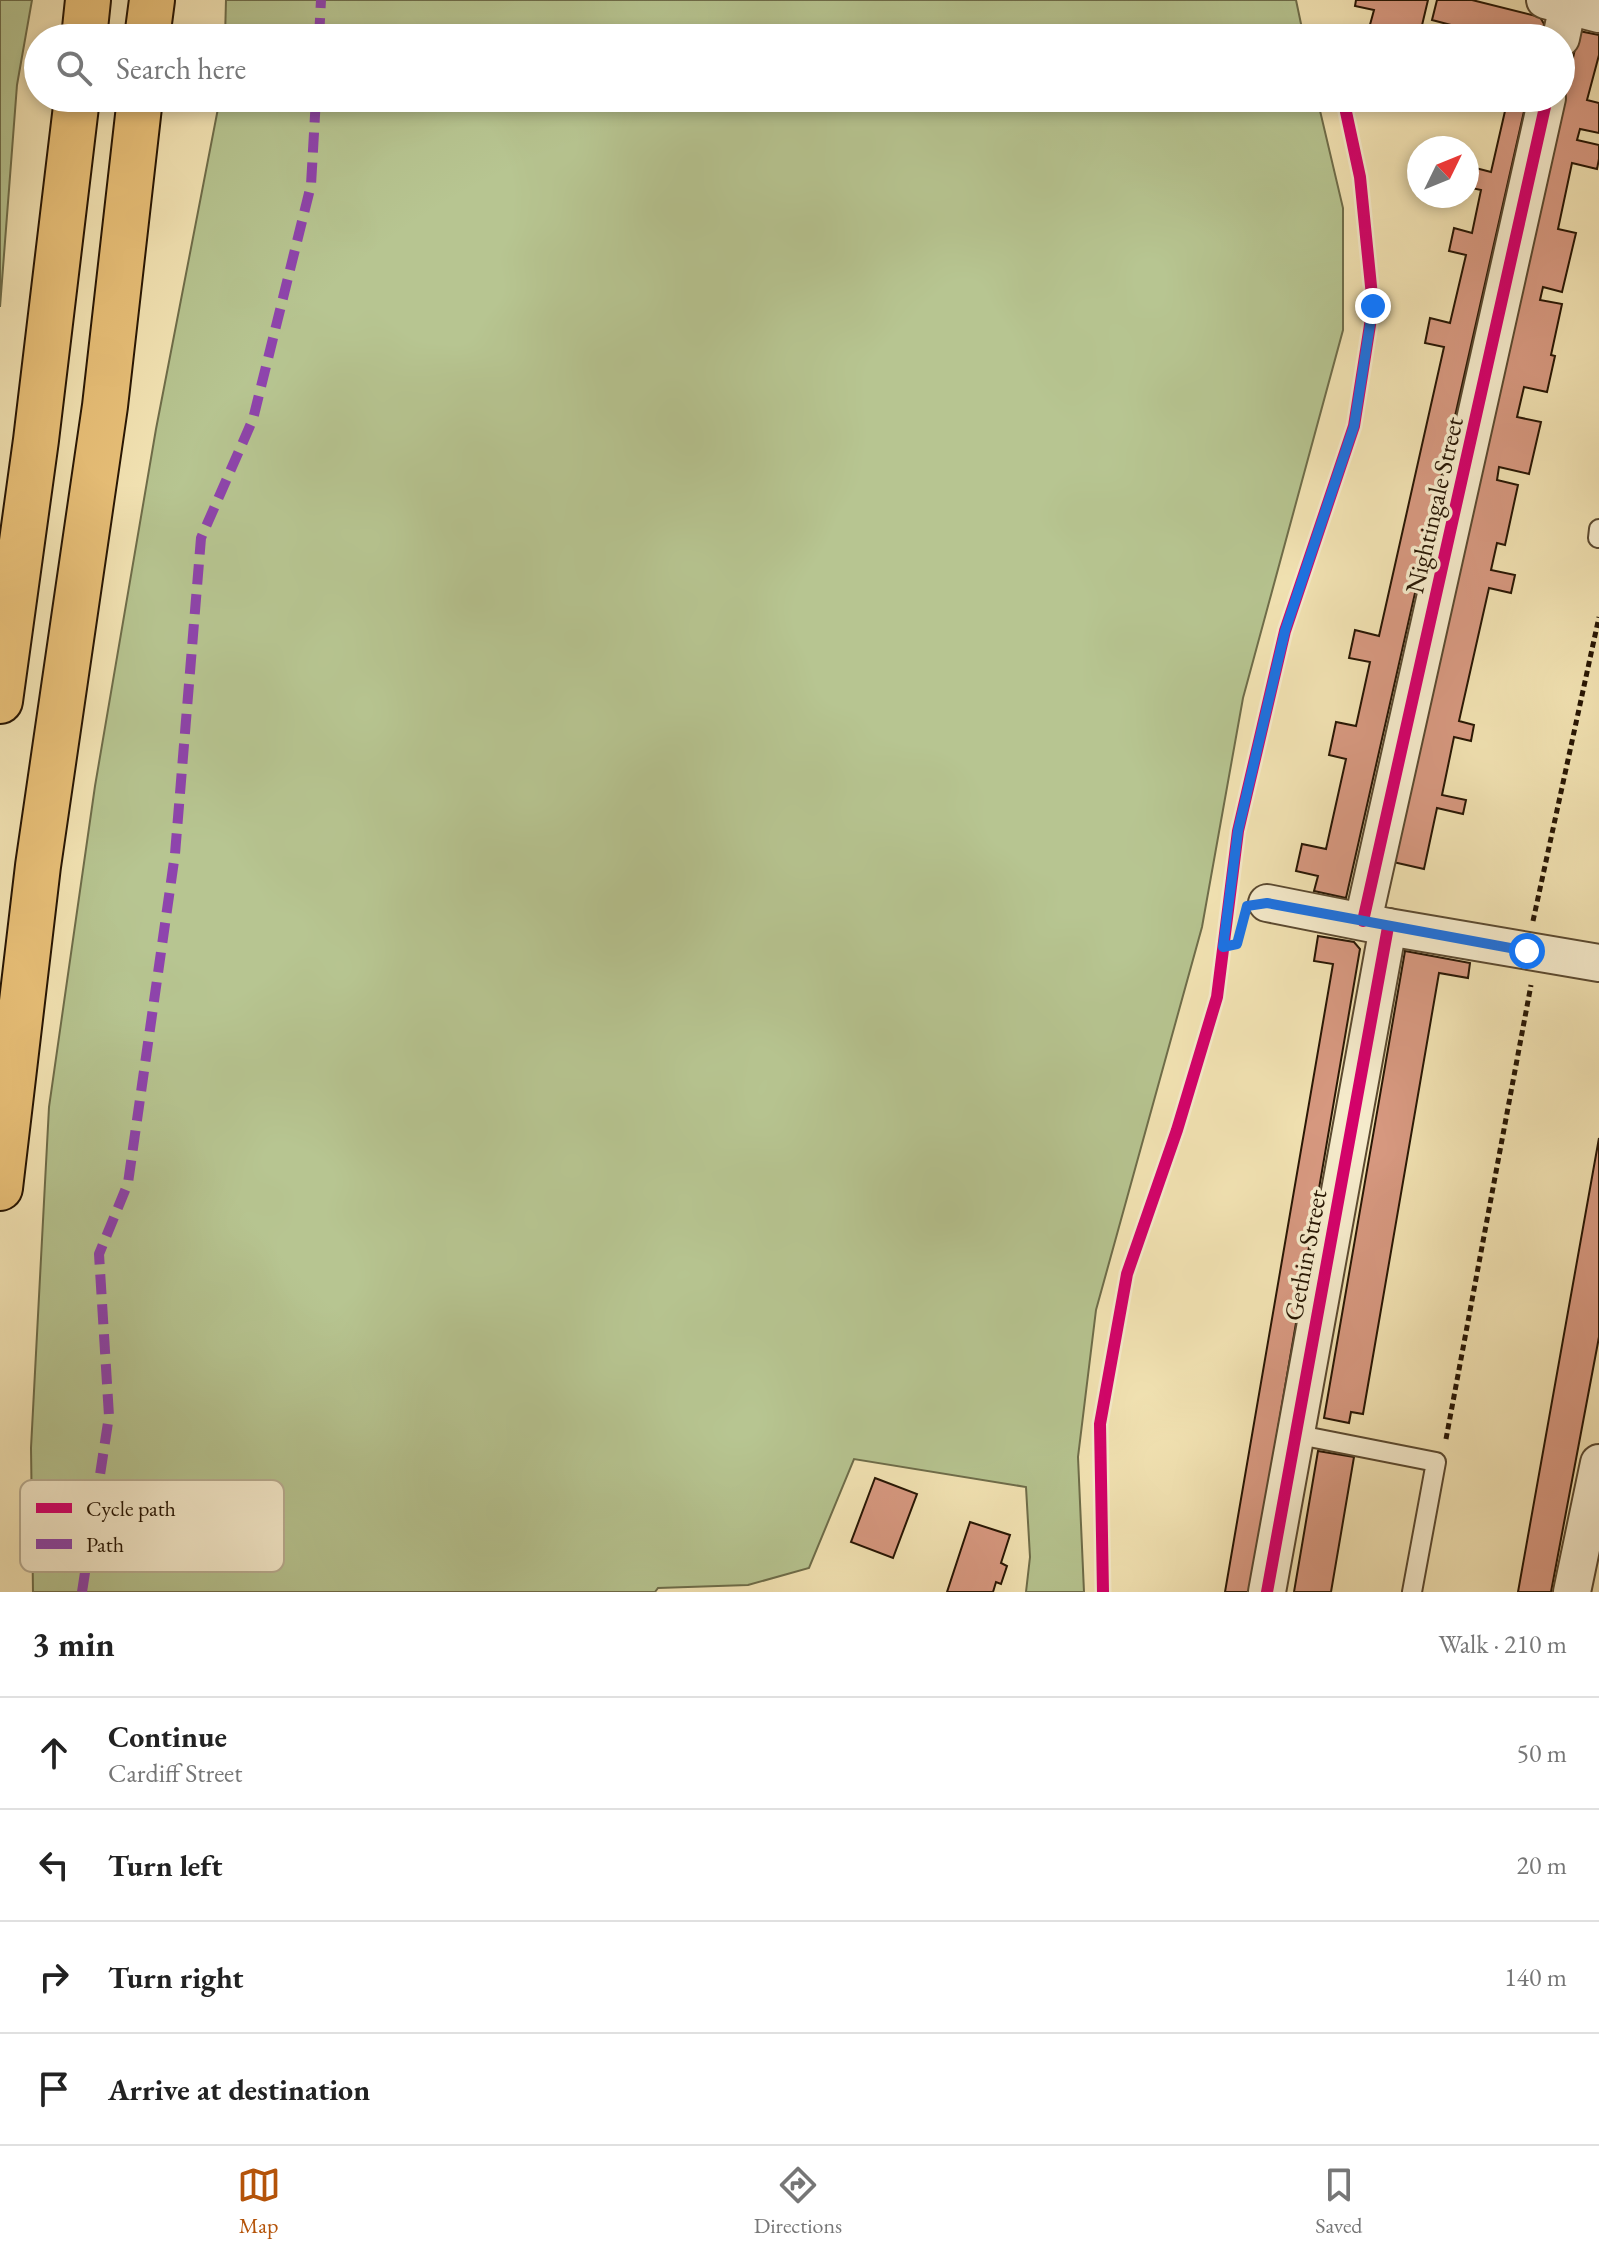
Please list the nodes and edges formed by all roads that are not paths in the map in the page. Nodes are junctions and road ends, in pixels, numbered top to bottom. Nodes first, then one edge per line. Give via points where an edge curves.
1 (88, 0) edge
2 (152, 0) edge
3 (85, 24) edge
4 (149, 24) edge
5 (75, 112) edge
6 (138, 112) edge
7 (1544, 112) edge
8 (0, 701) edge
9 (1267, 903) dead end
10 (1376, 924) junction
11 (1599, 963) edge
12 (0, 1188) edge
13 (1294, 1434) junction
14 (1599, 1463) edge
15 (1267, 1592) edge
16 (1412, 1592) edge
17 (1572, 1592) edge

1 - 3 highway
2 - 4 highway
5 - 8 highway
6 - 12 highway via 105,406 38,866
7 - 10 street, Nightingale Street
9 - 10 street
10 - 11 street
10 - 13 street, Gethin Street
13 - 15 street, Gethin Street
13 - 16 lane via 1436,1462
14 - 17 street

